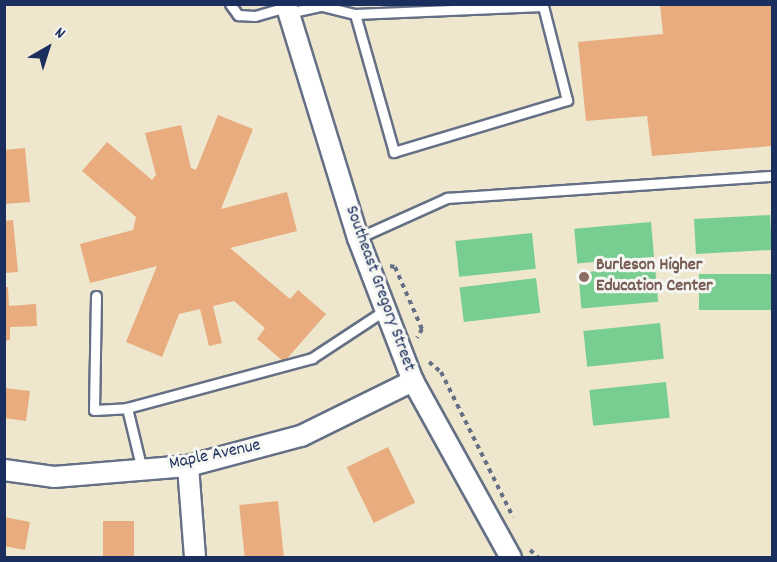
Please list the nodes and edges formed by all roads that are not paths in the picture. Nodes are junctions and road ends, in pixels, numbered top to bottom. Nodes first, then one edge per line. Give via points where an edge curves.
1 (230, 4) edge
2 (287, 8) edge
3 (355, 14) junction
4 (772, 176) edge
5 (358, 238) junction
6 (96, 296) dead end
7 (385, 310) junction
8 (413, 381) junction
9 (127, 408) junction
10 (188, 466) junction
11 (4, 470) edge
12 (142, 470) junction
13 (518, 552) edge
14 (195, 558) edge

1 - 2 lane via 238,15 255,16
2 - 3 lane via 322,6
2 - 5 street, Southeast Gregory Street
3 - 3 lane via 543,6 567,100 394,152
4 - 5 lane via 447,198
5 - 7 street, Southeast Gregory Street
6 - 9 lane via 94,410
7 - 8 street, Southeast Gregory Street
7 - 9 lane via 312,358
8 - 10 street, Maple Avenue via 300,436
8 - 13 street, Southeast Gregory Street
9 - 12 lane
10 - 12 street, Maple Avenue
10 - 14 street
11 - 12 street, Maple Avenue via 54,477

